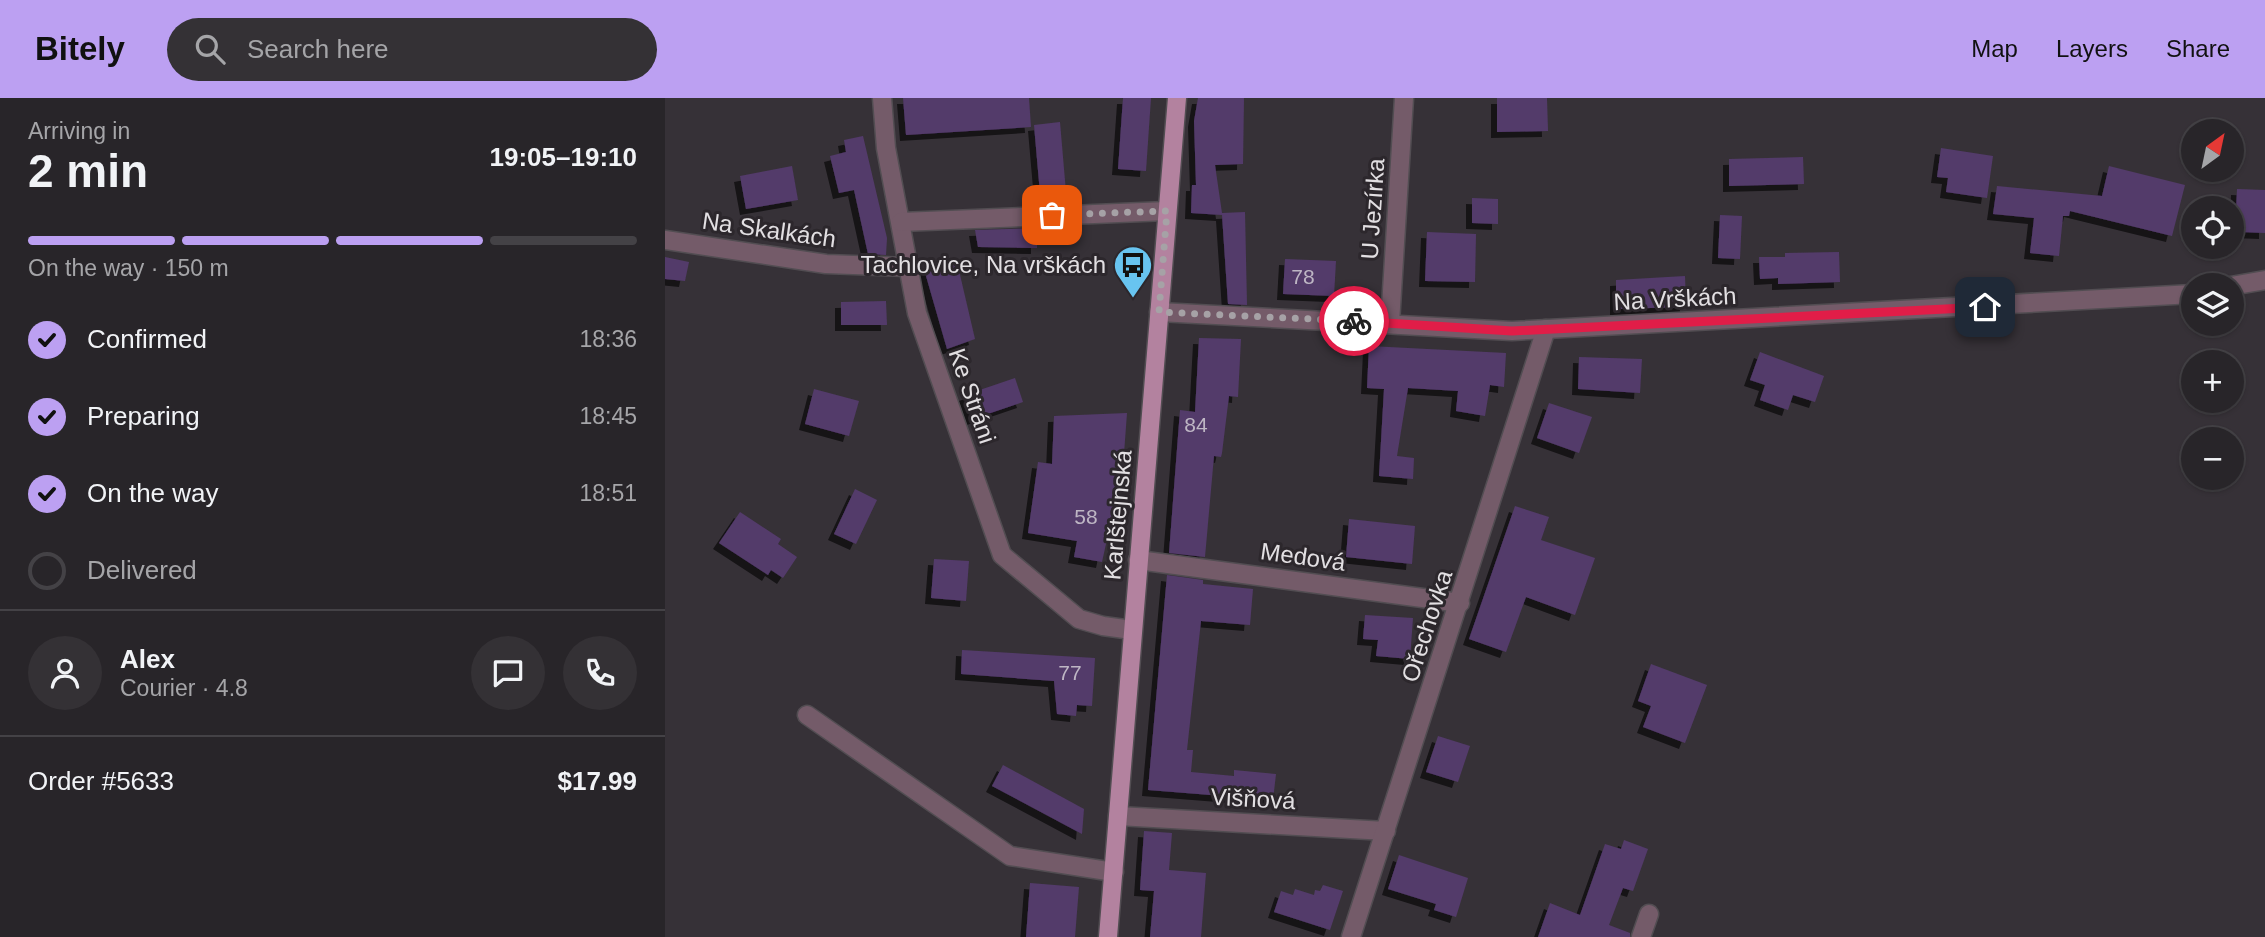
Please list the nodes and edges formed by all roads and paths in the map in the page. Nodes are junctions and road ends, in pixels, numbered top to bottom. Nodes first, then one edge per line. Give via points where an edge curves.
1 (882, 98) edge
2 (1177, 98) edge
3 (1404, 98) edge
4 (1167, 211) junction
5 (901, 222) junction
6 (665, 240) edge
7 (908, 267) junction
8 (2265, 280) edge
9 (2244, 284) edge
10 (2181, 294) edge
11 (1159, 312) junction
12 (1390, 323) junction
13 (1545, 329) junction
14 (1139, 560) junction
15 (1460, 603) junction
16 (1132, 630) junction
17 (807, 715) dead end
18 (1118, 816) junction
19 (1386, 831) junction
20 (1114, 872) junction
21 (1649, 914) dead end
22 (1108, 937) edge
23 (1351, 937) edge
24 (1641, 937) edge

1 - 5 street, Ke Stráni via 886,148
2 - 4 main road, Karlštejnská
3 - 12 street, U Jezírka
4 - 5 street
4 - 11 main road, Karlštejnská
5 - 7 street, Ke Stráni
6 - 7 street, Na Skalkách via 827,264
7 - 16 street, Ke Stráni via 917,313 1002,555 1079,619
8 - 9 street
10 - 13 street, Na Vrškách
11 - 12 street, Na Vrškách
11 - 14 main road, Karlštejnská
12 - 13 street, Na Vrškách
13 - 15 street, Ořechovka
14 - 15 street, Medová
14 - 16 main road, Karlštejnská
15 - 19 street, Ořechovka
16 - 18 main road, Karlštejnská
17 - 20 street via 1010,856
18 - 19 street, Višňová
18 - 20 main road, Karlštejnská
19 - 23 street, Ořechovka
20 - 22 main road, Karlštejnská
21 - 24 street

